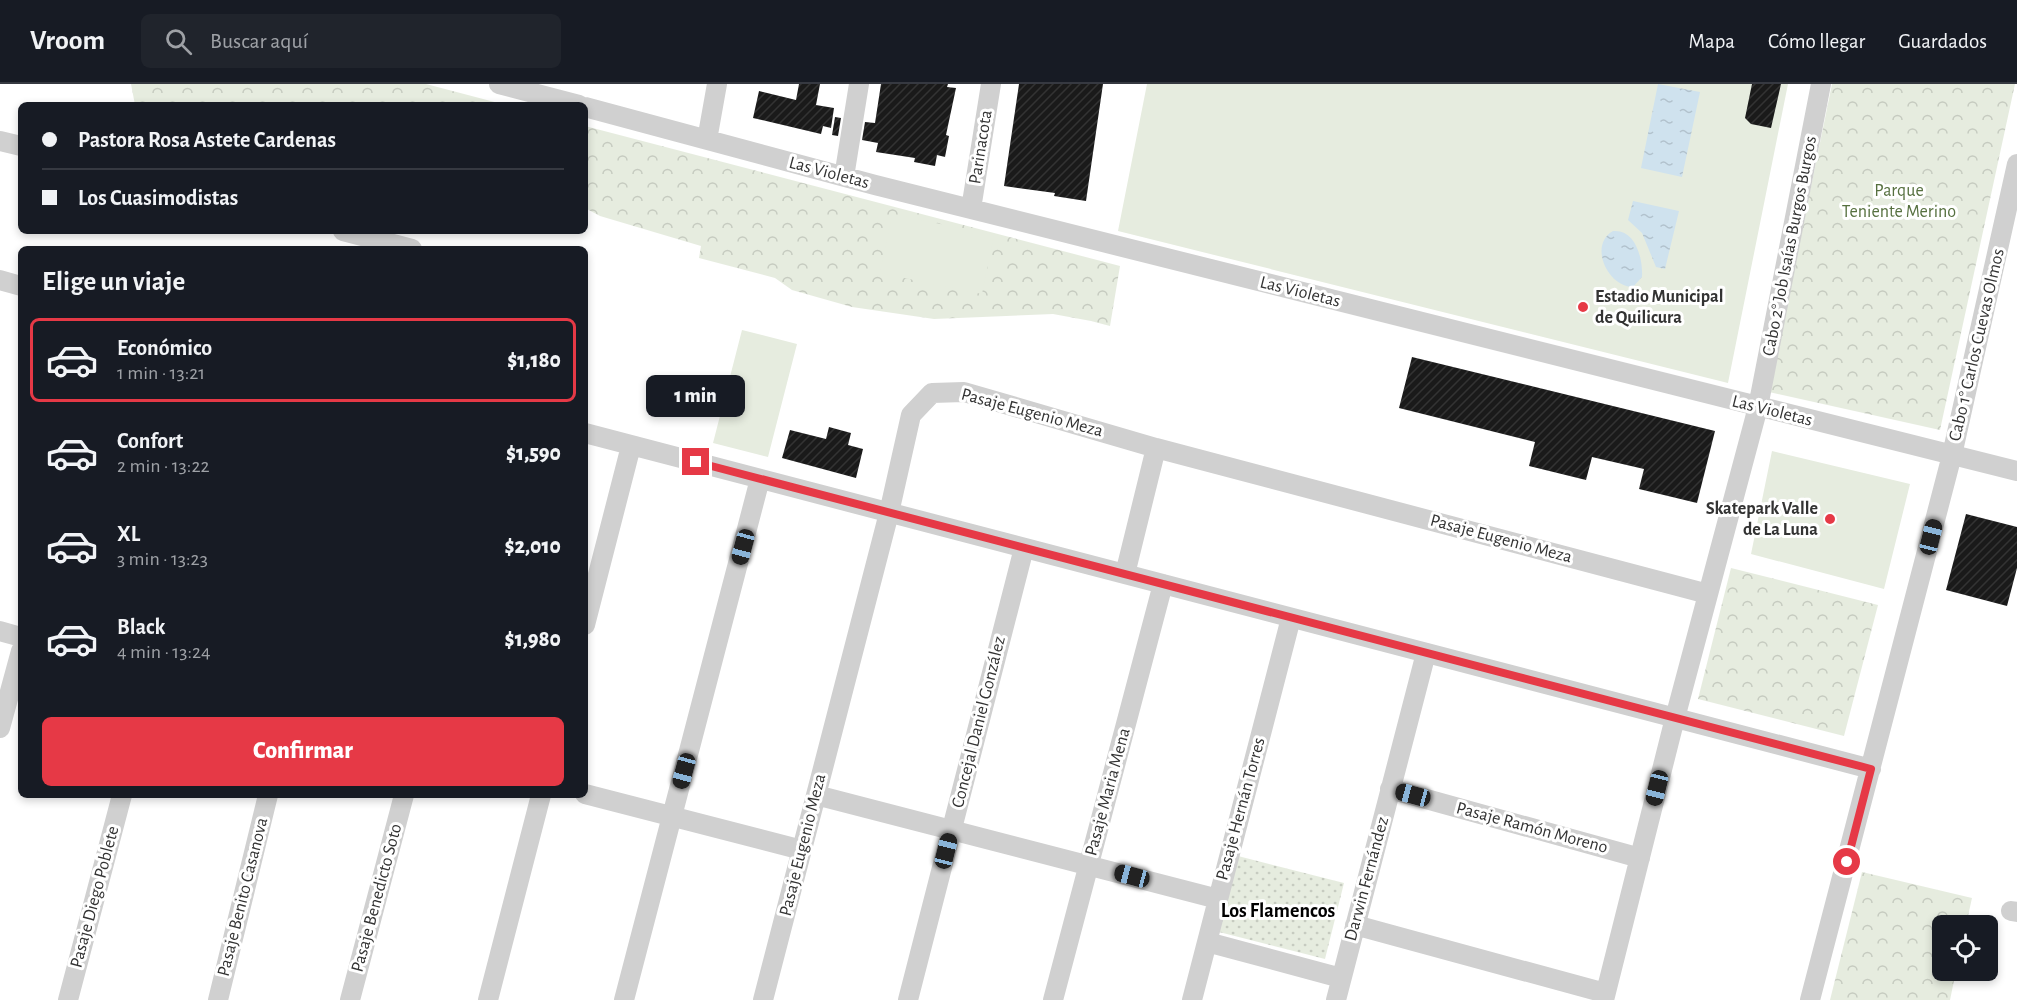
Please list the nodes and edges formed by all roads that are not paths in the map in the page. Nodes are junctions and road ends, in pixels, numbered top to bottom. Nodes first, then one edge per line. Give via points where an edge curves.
1 (499, 84) edge
2 (717, 84) edge
3 (859, 84) edge
4 (991, 84) edge
5 (1821, 84) edge
6 (578, 100) edge
7 (588, 103) edge
8 (707, 140) junction
9 (0, 141) edge
10 (18, 145) edge
11 (2017, 164) edge
12 (844, 177) junction
13 (971, 209) junction
14 (354, 234) edge
15 (400, 246) edge
16 (0, 280) edge
17 (18, 285) edge
18 (1758, 407) junction
19 (588, 435) edge
20 (631, 446) junction
21 (1156, 448) junction
22 (1952, 455) junction
23 (2017, 471) edge
24 (760, 479) junction
25 (889, 513) junction
26 (1023, 548) junction
27 (1125, 574) junction
28 (1163, 584) junction
29 (1708, 594) junction
30 (588, 613) edge
31 (1291, 618) junction
32 (0, 631) edge
33 (18, 636) edge
34 (1426, 653) junction
35 (18, 662) edge
36 (1675, 718) junction
37 (0, 728) edge
38 (1871, 769) junction
39 (1390, 789) junction
40 (588, 795) edge
41 (816, 795) junction
42 (121, 798) edge
43 (267, 798) edge
44 (403, 798) edge
45 (540, 798) edge
46 (672, 816) junction
47 (952, 830) junction
48 (802, 850) junction
49 (1640, 858) junction
50 (1089, 865) junction
51 (1218, 899) junction
52 (1355, 925) junction
53 (1207, 942) junction
54 (1341, 978) junction
55 (1604, 996) edge
56 (68, 1000) edge
57 (218, 1000) edge
58 (350, 1000) edge
59 (488, 1000) edge
60 (624, 1000) edge
61 (763, 1000) edge
62 (908, 1000) edge
63 (1053, 1000) edge
64 (1192, 1000) edge
65 (1335, 1000) edge
66 (1810, 1000) edge

1 - 6 street, Las Violetas
2 - 8 street
3 - 12 street
4 - 13 street, Parinacota
5 - 18 street, Cabo 2° Job Isaías Burgos Burgos
7 - 8 street, Las Violetas
8 - 12 street, Las Violetas
9 - 10 street
11 - 22 street, Cabo 1° Carlos Cuevas Olmos
12 - 13 street, Las Violetas
13 - 18 street, Las Violetas
14 - 15 street
16 - 17 street
18 - 22 street, Las Violetas
18 - 29 street, Cabo 2° Job Isaías Burgos Burgos
19 - 20 street
20 - 24 street
20 - 30 street
21 - 25 street, Pasaje Eugenio Meza via 964,392 932,393 911,415
21 - 27 street
21 - 29 street, Pasaje Eugenio Meza
22 - 23 street, Las Violetas
22 - 38 street, Cabo 1° Carlos Cuevas Olmos
24 - 25 street
24 - 46 street
25 - 26 street
25 - 41 street, Pasaje Eugenio Meza
26 - 27 street
26 - 47 street, Concejal Daniel González
27 - 28 street
28 - 31 street
28 - 50 street, Pasaje Maria Mena
29 - 36 street, Cabo 2° Job Isaías Burgos Burgos
31 - 34 street
31 - 51 street, Pasaje Hernán Torres
32 - 33 street
34 - 36 street
34 - 39 street, Darwin Fernández
35 - 37 street
36 - 38 street
36 - 49 street, Cabo 2° Job Isaías Burgos Burgos
38 - 66 street, Cabo 1° Carlos Cuevas Olmos
39 - 49 street, Pasaje Ramón Moreno
39 - 52 street, Darwin Fernández
40 - 46 street
41 - 47 street
41 - 48 street, Pasaje Eugenio Meza
42 - 56 street, Pasaje Diego Poblete
43 - 57 street, Pasaje Benito Casanova
44 - 58 street, Pasaje Benedicto Soto
45 - 59 street
46 - 48 street
46 - 60 street
47 - 50 street
47 - 62 street, Concejal Daniel González
48 - 61 street, Pasaje Eugenio Meza
49 - 55 street, Cabo 2° Job Isaías Burgos Burgos
50 - 51 street
50 - 63 street, Pasaje Maria Mena
51 - 53 street, Pasaje Hernán Torres
52 - 54 street, Darwin Fernández
52 - 55 street
53 - 54 street
53 - 64 street, Pasaje Hernán Torres
54 - 65 street, Darwin Fernández

